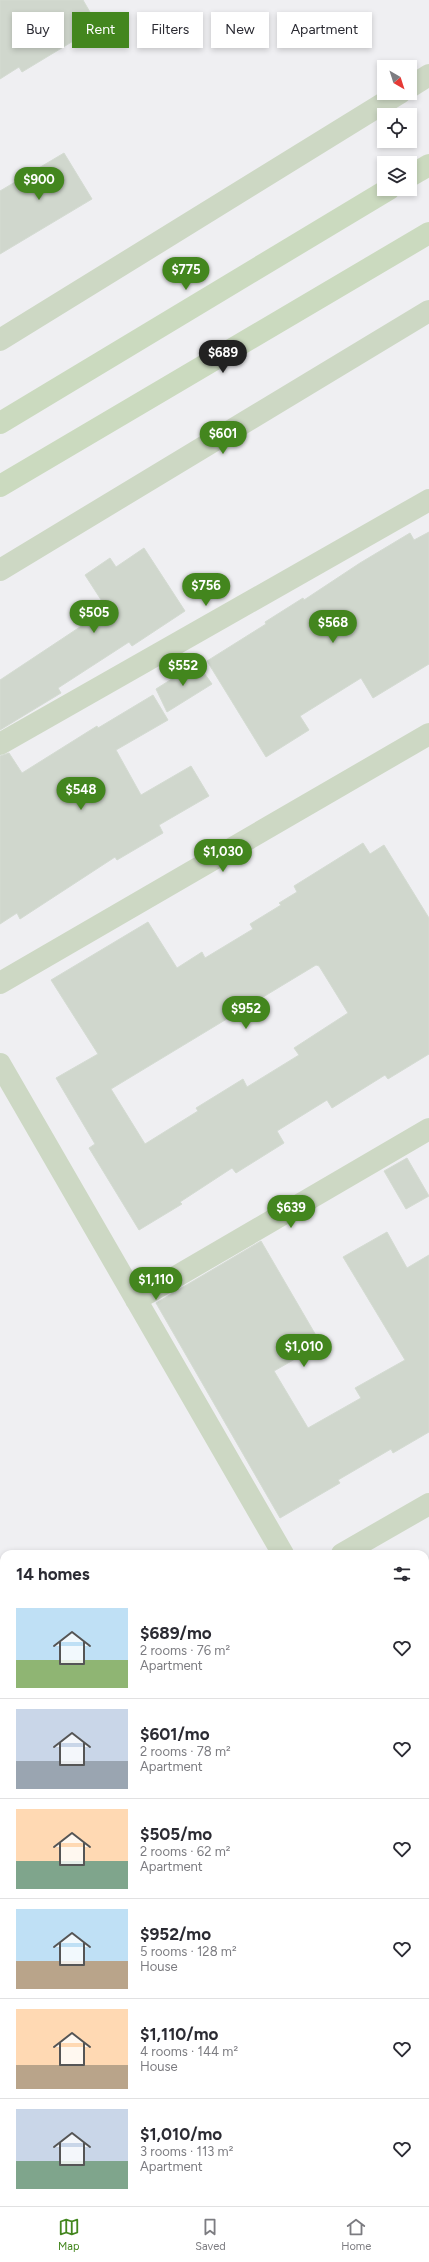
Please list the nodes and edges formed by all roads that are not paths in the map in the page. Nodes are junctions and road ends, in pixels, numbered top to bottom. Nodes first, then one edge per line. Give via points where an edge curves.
1 (429, 75) edge
2 (417, 83) edge
3 (389, 100) edge
4 (429, 165) edge
5 (417, 172) edge
6 (377, 196) edge
7 (429, 233) edge
8 (429, 311) edge
9 (0, 340) edge
10 (0, 423) edge
11 (0, 486) edge
12 (429, 500) edge
13 (0, 570) edge
14 (429, 734) edge
15 (0, 744) edge
16 (0, 983) edge
17 (0, 1064) edge
18 (429, 1129) edge
19 (136, 1300) junction
20 (429, 1504) edge
21 (281, 1550) edge
22 (349, 1550) edge

1 - 2 street
3 - 9 street
4 - 5 main road
6 - 10 main road
7 - 11 main road
8 - 13 street
12 - 15 street
14 - 16 street
17 - 19 street
18 - 19 street
19 - 21 street
20 - 22 street

